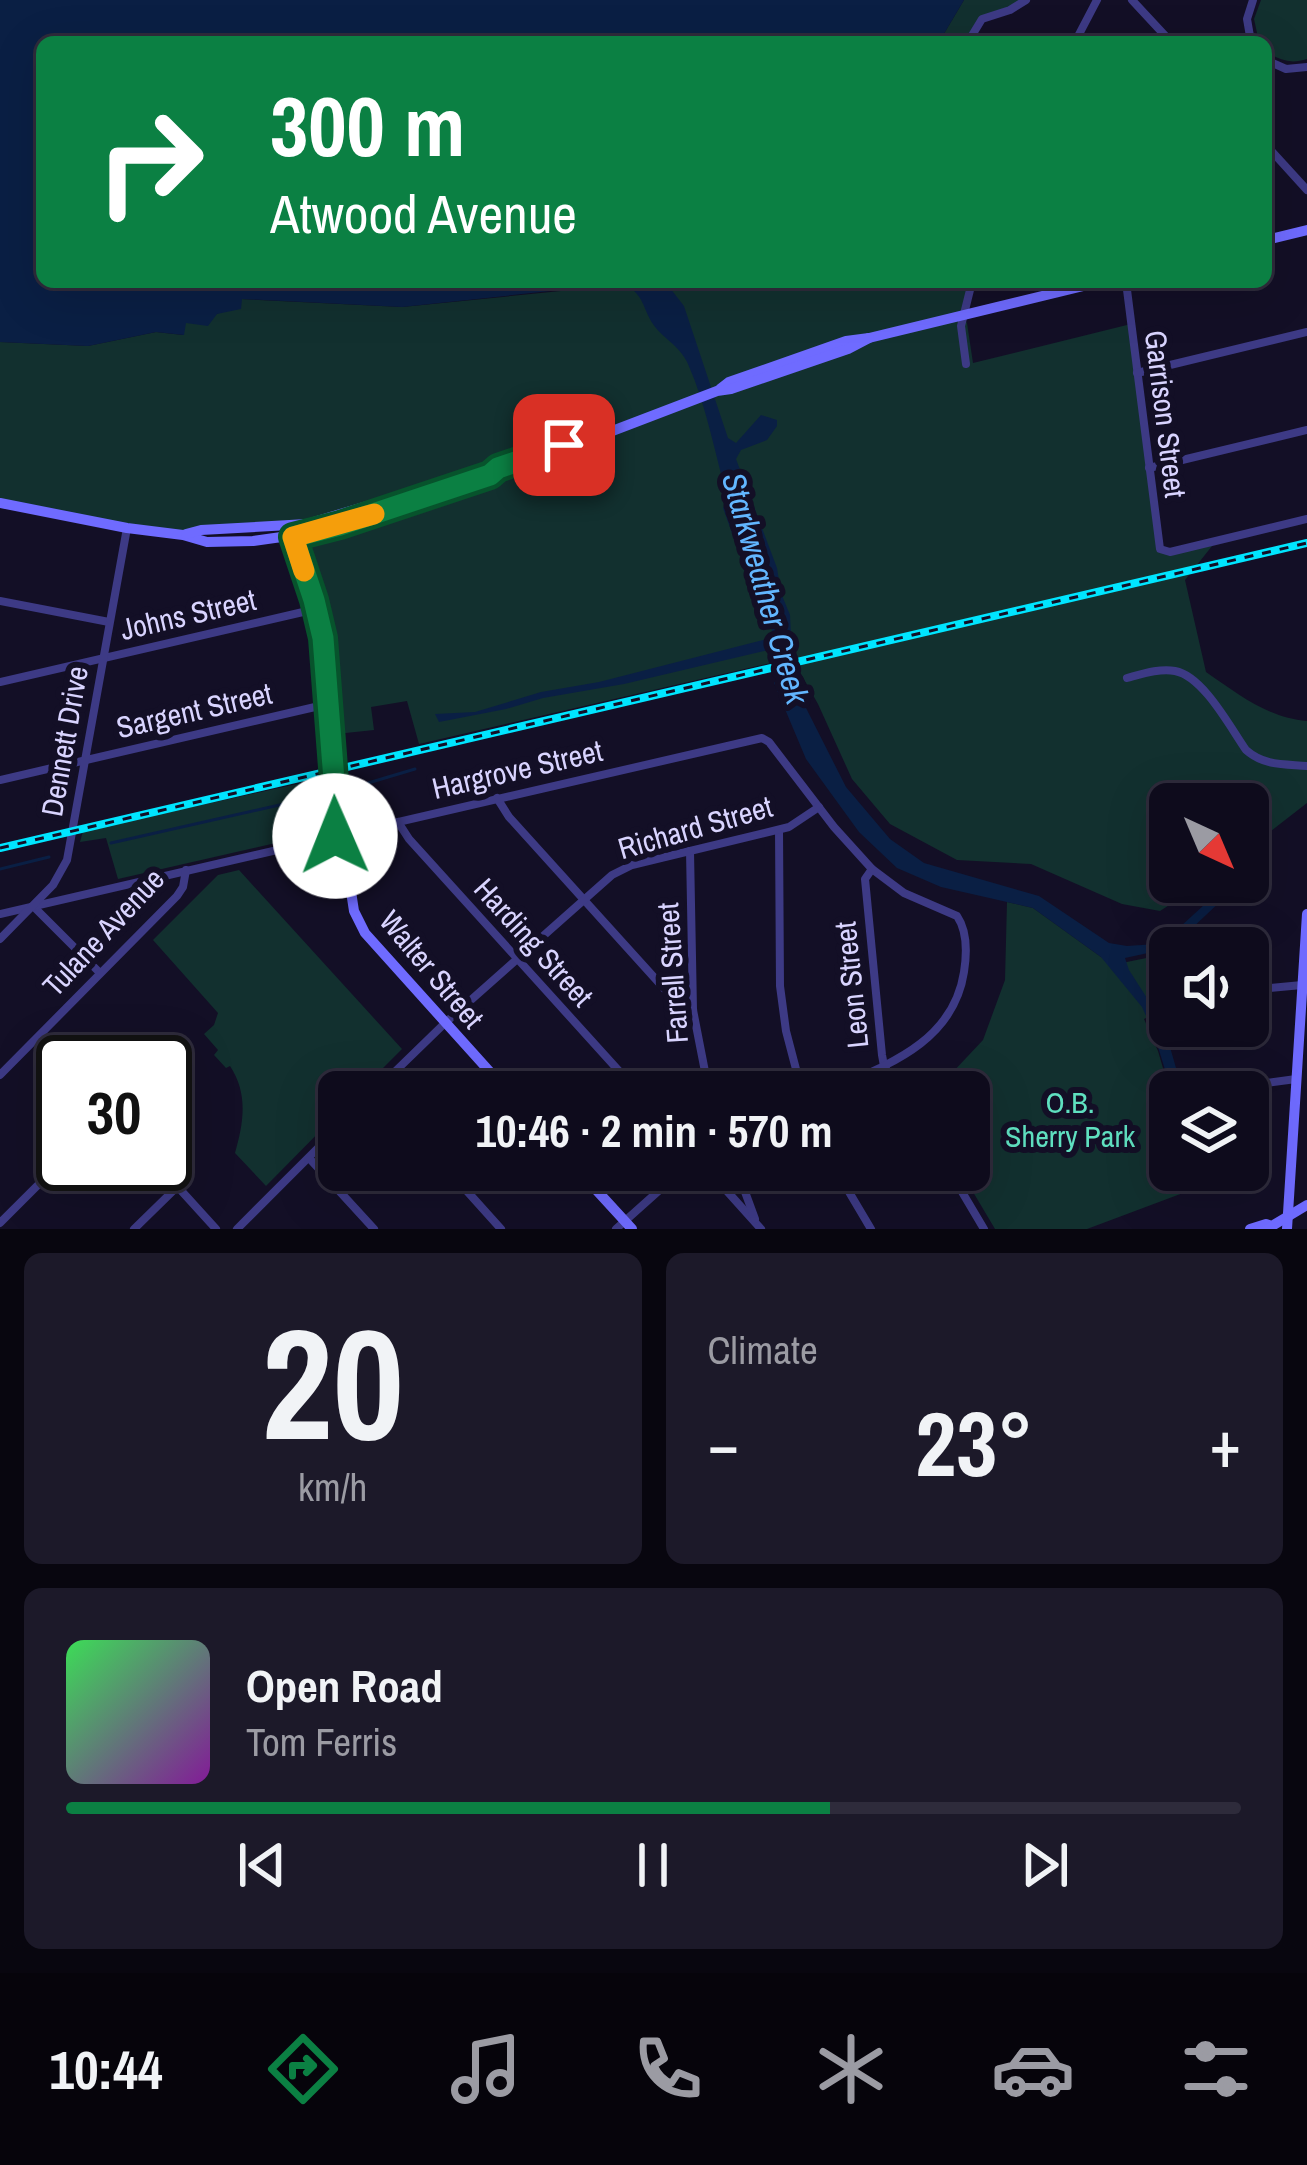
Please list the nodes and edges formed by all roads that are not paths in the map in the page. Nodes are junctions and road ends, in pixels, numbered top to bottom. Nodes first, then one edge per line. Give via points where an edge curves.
1 (1026, 0) edge
2 (1132, 0) edge
3 (1253, 0) edge
4 (1092, 2) edge
5 (972, 36) edge
6 (1078, 36) edge
7 (1165, 36) edge
8 (1250, 36) edge
9 (1272, 63) edge
10 (1307, 67) edge
11 (1272, 152) edge
12 (1307, 190) edge
13 (1307, 230) edge
14 (1272, 239) edge
15 (970, 288) edge
16 (1127, 288) edge
17 (1047, 289) edge
18 (962, 315) junction
19 (1307, 332) edge
20 (966, 364) dead end
21 (1137, 373) junction
22 (1307, 430) edge
23 (1149, 468) junction
24 (0, 504) edge
25 (1307, 519) edge
26 (291, 527) junction
27 (127, 528) junction
28 (0, 601) edge
29 (316, 609) junction
30 (110, 622) junction
31 (103, 658) junction
32 (1127, 678) dead end
33 (0, 682) edge
34 (328, 704) junction
35 (85, 760) junction
36 (1307, 766) edge
37 (0, 780) edge
38 (497, 799) junction
39 (819, 807) junction
40 (398, 822) junction
41 (779, 830) junction
42 (339, 835) junction
43 (690, 850) junction
44 (186, 869) junction
45 (872, 869) junction
46 (583, 898) junction
47 (33, 906) junction
48 (0, 914) edge
49 (1307, 914) edge
50 (1306, 935) edge
51 (0, 938) edge
52 (517, 958) junction
53 (100, 973) junction
54 (1304, 985) junction
55 (1269, 988) edge
56 (693, 1010) junction
57 (445, 1023) junction
58 (41, 1035) edge
59 (36, 1040) edge
60 (884, 1066) junction
61 (396, 1071) edge
62 (489, 1071) edge
63 (619, 1071) edge
64 (705, 1071) edge
65 (796, 1071) edge
66 (873, 1071) edge
67 (887, 1071) edge
68 (0, 1075) edge
69 (1299, 1081) edge
70 (1269, 1084) edge
71 (318, 1149) edge
72 (309, 1158) junction
73 (1288, 1184) junction
74 (36, 1187) edge
75 (172, 1191) edge
76 (182, 1191) edge
77 (467, 1191) edge
78 (595, 1191) edge
79 (660, 1191) edge
80 (727, 1191) edge
81 (745, 1191) edge
82 (848, 1191) edge
83 (961, 1191) edge
84 (1307, 1202) edge
85 (0, 1223) edge
86 (624, 1226) edge
87 (759, 1227) edge
88 (1279, 1227) edge
89 (134, 1229) edge
90 (216, 1229) edge
91 (237, 1229) edge
92 (374, 1229) edge
93 (501, 1229) edge
94 (871, 1229) edge
95 (984, 1229) edge
96 (1250, 1229) edge

1 - 5 street via 982,19
2 - 7 street
3 - 8 street
4 - 6 street
9 - 10 street
11 - 12 street
13 - 14 street
15 - 18 street
16 - 21 street, Garrison Street
17 - 18 street
18 - 20 street
18 - 26 street via 869,338 573,446
19 - 21 street
21 - 23 street, Garrison Street
22 - 23 street
23 - 25 street, Garrison Street via 1163,551
24 - 27 street
26 - 27 street via 231,542
26 - 29 street, Walter Street
27 - 30 street, Dennett Drive
28 - 30 street
29 - 31 street, Johns Street
29 - 34 street, Walter Street
30 - 31 street, Dennett Drive
31 - 33 street, Johns Street
31 - 35 street, Dennett Drive
32 - 36 street via 1186,675 1254,757
34 - 35 street, Sargent Street
34 - 42 street, Walter Street
35 - 37 street, Sargent Street
35 - 47 street, Dennett Drive via 67,860
38 - 39 street, Hargrove Street via 758,737
38 - 40 street, Hargrove Street
38 - 46 street
39 - 41 street, Richard Street
39 - 45 street
40 - 42 street, Hargrove Street
40 - 52 street, Harding Street
41 - 43 street, Richard Street
41 - 65 street via 780,986
42 - 44 street, Hargrove Street
42 - 57 street, Walter Street via 362,929
43 - 46 street, Richard Street via 627,867
43 - 56 street, Farrell Street
44 - 47 street, Hargrove Street
44 - 53 street, Tulane Avenue via 177,896
45 - 60 street, Leon Street via 865,879
45 - 60 street via 959,918 965,934 957,998 943,1023
46 - 52 street, Richard Street
46 - 56 street
47 - 48 street, Hargrove Street
47 - 51 street, Dennett Drive
47 - 53 street
49 - 50 street
50 - 54 street
52 - 57 street, Richard Street
52 - 63 street, Harding Street
53 - 58 street, Tulane Avenue
54 - 55 street
54 - 69 street
56 - 64 street, Farrell Street
57 - 61 street, Richard Street
57 - 62 street, Walter Street
59 - 68 street, Tulane Avenue
60 - 66 street
60 - 67 street, Leon Street
69 - 70 street
69 - 73 street
71 - 72 street
72 - 91 street
72 - 92 street
73 - 84 street
73 - 88 street
74 - 85 street
75 - 89 street
76 - 90 street
77 - 93 street
78 - 86 street
79 - 86 street
80 - 87 street
81 - 87 street
82 - 94 street
83 - 95 street
84 - 88 street
88 - 96 street

